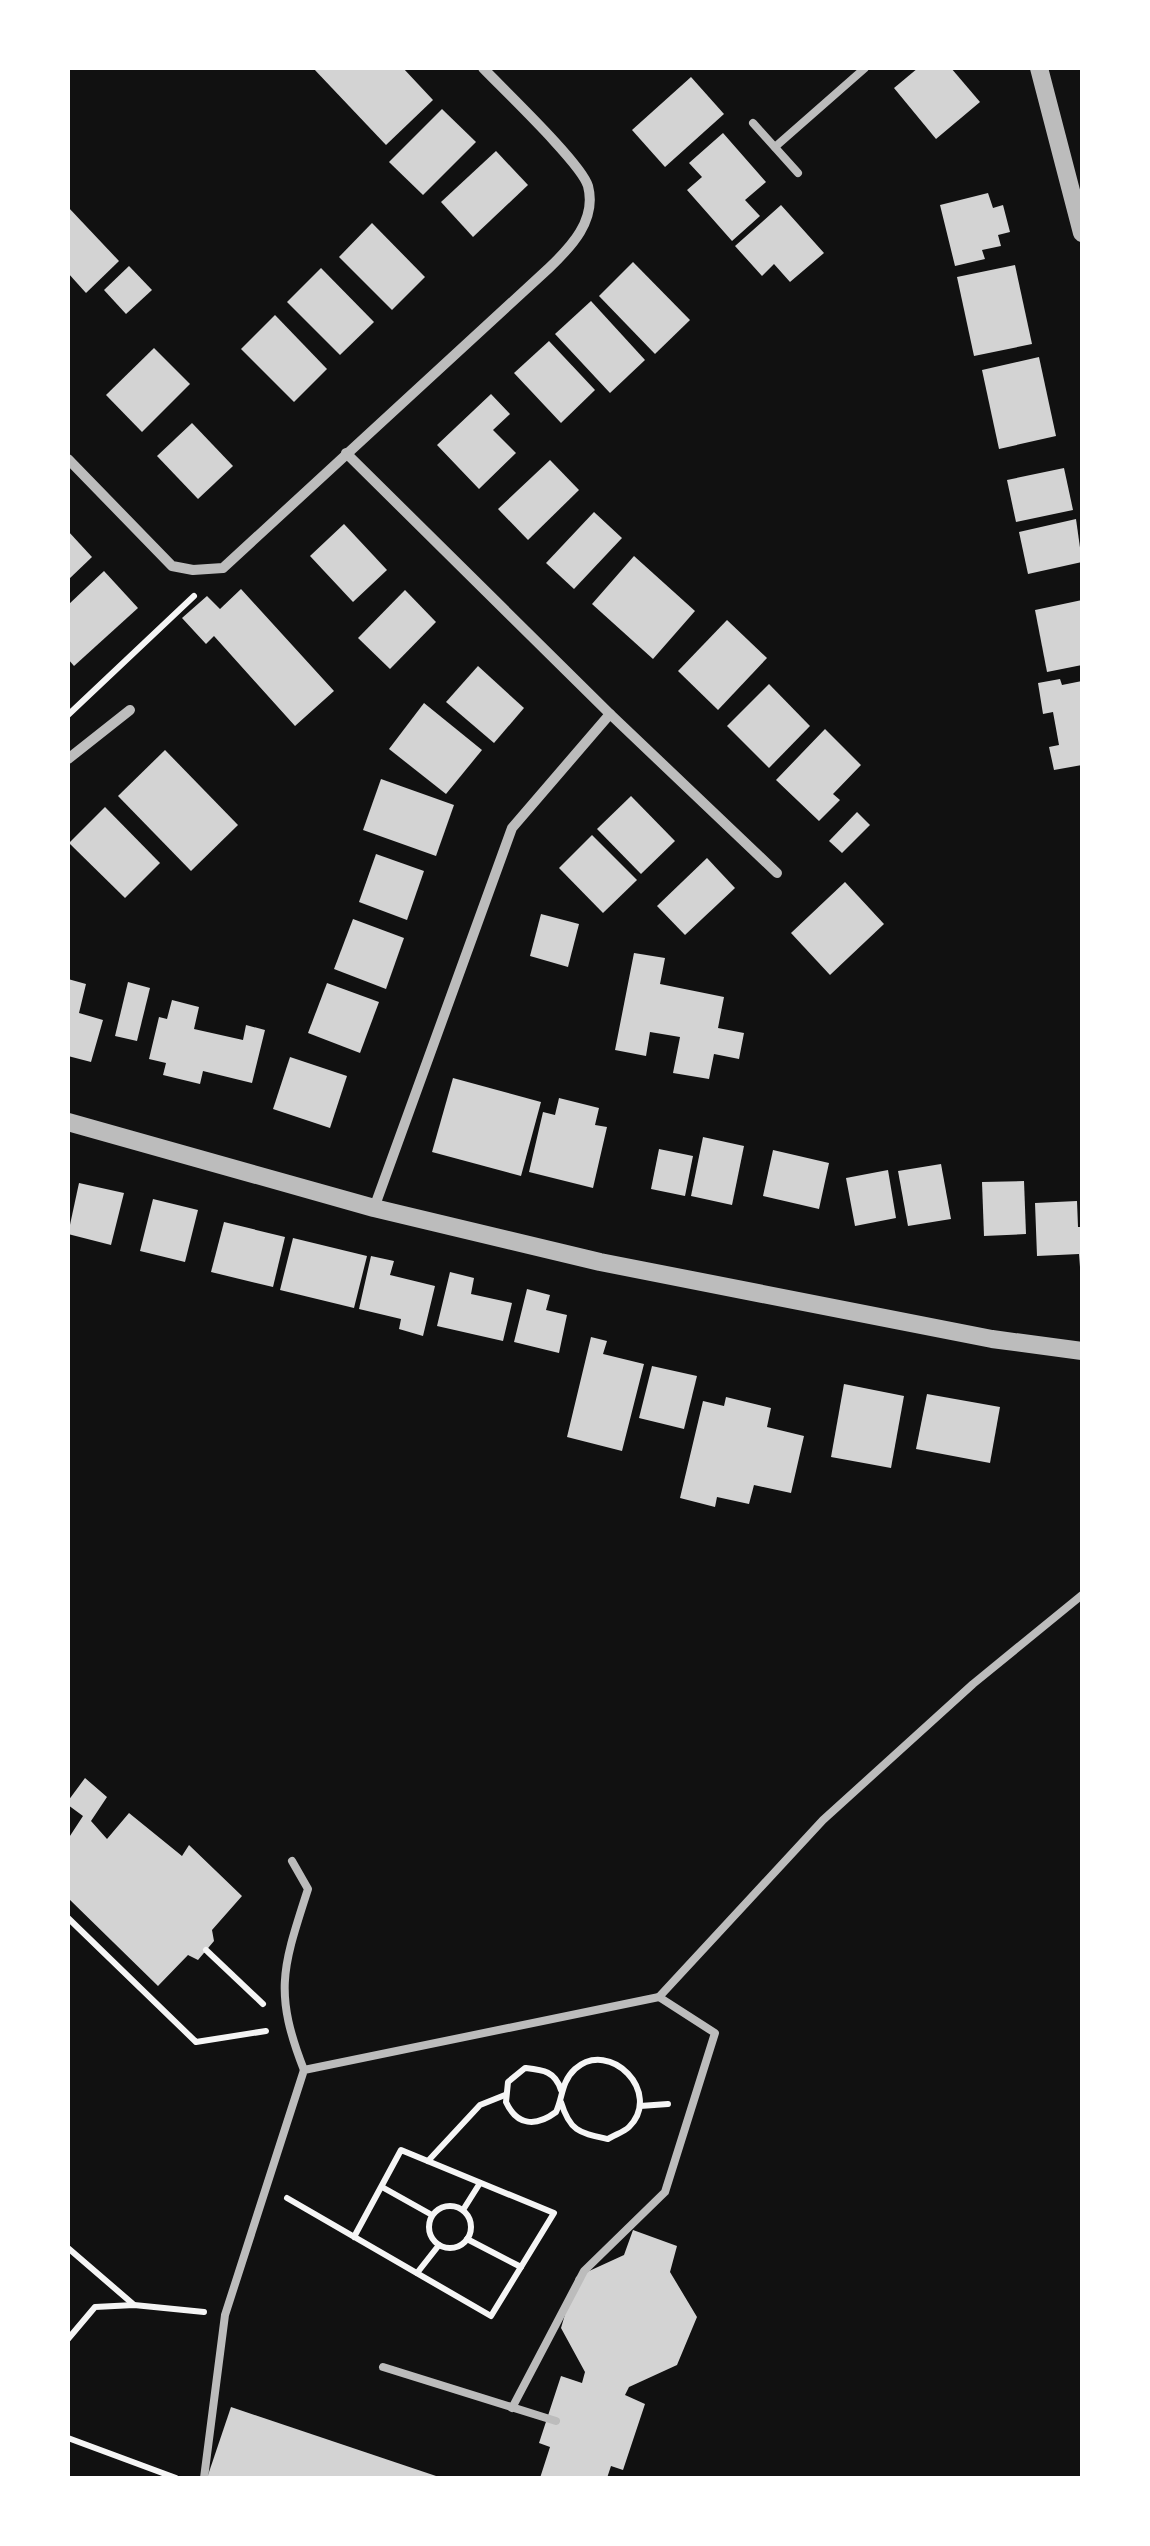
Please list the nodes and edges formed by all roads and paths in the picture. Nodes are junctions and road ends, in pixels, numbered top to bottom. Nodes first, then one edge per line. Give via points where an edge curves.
1 (482, 68) edge
2 (865, 68) edge
3 (1038, 68) edge
4 (754, 122) dead end
5 (775, 147) junction
6 (798, 173) dead end
7 (1082, 233) edge
8 (346, 453) junction
9 (68, 459) edge
10 (223, 568) junction
11 (130, 710) dead end
12 (610, 714) junction
13 (68, 715) edge
14 (68, 759) edge
15 (777, 872) dead end
16 (68, 1122) edge
17 (374, 1208) junction
18 (1082, 1351) edge
19 (1082, 1595) edge
20 (292, 1861) dead end
21 (68, 1918) edge
22 (206, 1950) dead end
23 (659, 1996) junction
24 (288, 2028) junction
25 (304, 2070) junction
26 (562, 2090) junction
27 (506, 2095) junction
28 (561, 2102) junction
29 (428, 2161) junction
30 (480, 2183) junction
31 (382, 2187) junction
32 (268, 2188) junction
33 (463, 2210) junction
34 (432, 2215) junction
35 (354, 2237) junction
36 (467, 2239) junction
37 (438, 2244) junction
38 (68, 2248) edge
39 (521, 2268) junction
40 (417, 2274) junction
41 (134, 2304) junction
42 (226, 2315) junction
43 (68, 2339) edge
44 (383, 2368) dead end
45 (512, 2408) junction
46 (556, 2420) dead end
47 (68, 2438) edge
48 (176, 2478) edge
49 (204, 2478) edge

1 - 8 street via 572,162 588,186 588,215 576,242
2 - 5 lane
3 - 7 street
4 - 5 lane
5 - 6 lane
8 - 10 street
8 - 12 street
9 - 10 street via 172,566
10 - 13 path
11 - 14 street
12 - 15 street
12 - 17 street via 512,828
16 - 17 street
17 - 18 street via 618,1266
19 - 23 lane via 822,1820
20 - 24 lane via 308,1889 282,1982
21 - 24 path via 196,2042
22 - 24 path
23 - 25 lane
23 - 45 lane via 715,2033 665,2192 584,2271
24 - 25 lane
25 - 32 lane
26 - 27 path via 546,2070 525,2068 508,2082
26 - 28 path
26 - 28 path via 576,2068 608,2060 627,2070 640,2106 630,2126 608,2138 580,2133
27 - 28 path via 511,2112 530,2124 544,2122
27 - 29 path via 480,2105
29 - 30 path
29 - 31 path via 401,2150
30 - 33 path
30 - 39 path via 554,2213
31 - 34 path
31 - 35 path
32 - 35 path
32 - 42 lane
33 - 34 path via 446,2205
33 - 36 path via 472,2225
34 - 37 path via 429,2231
35 - 40 path
36 - 37 path via 457,2247
36 - 39 path
37 - 40 path
38 - 41 path
39 - 40 path via 492,2316
41 - 42 path
41 - 43 path via 95,2307
42 - 49 lane
44 - 45 lane
45 - 46 lane
47 - 48 path

